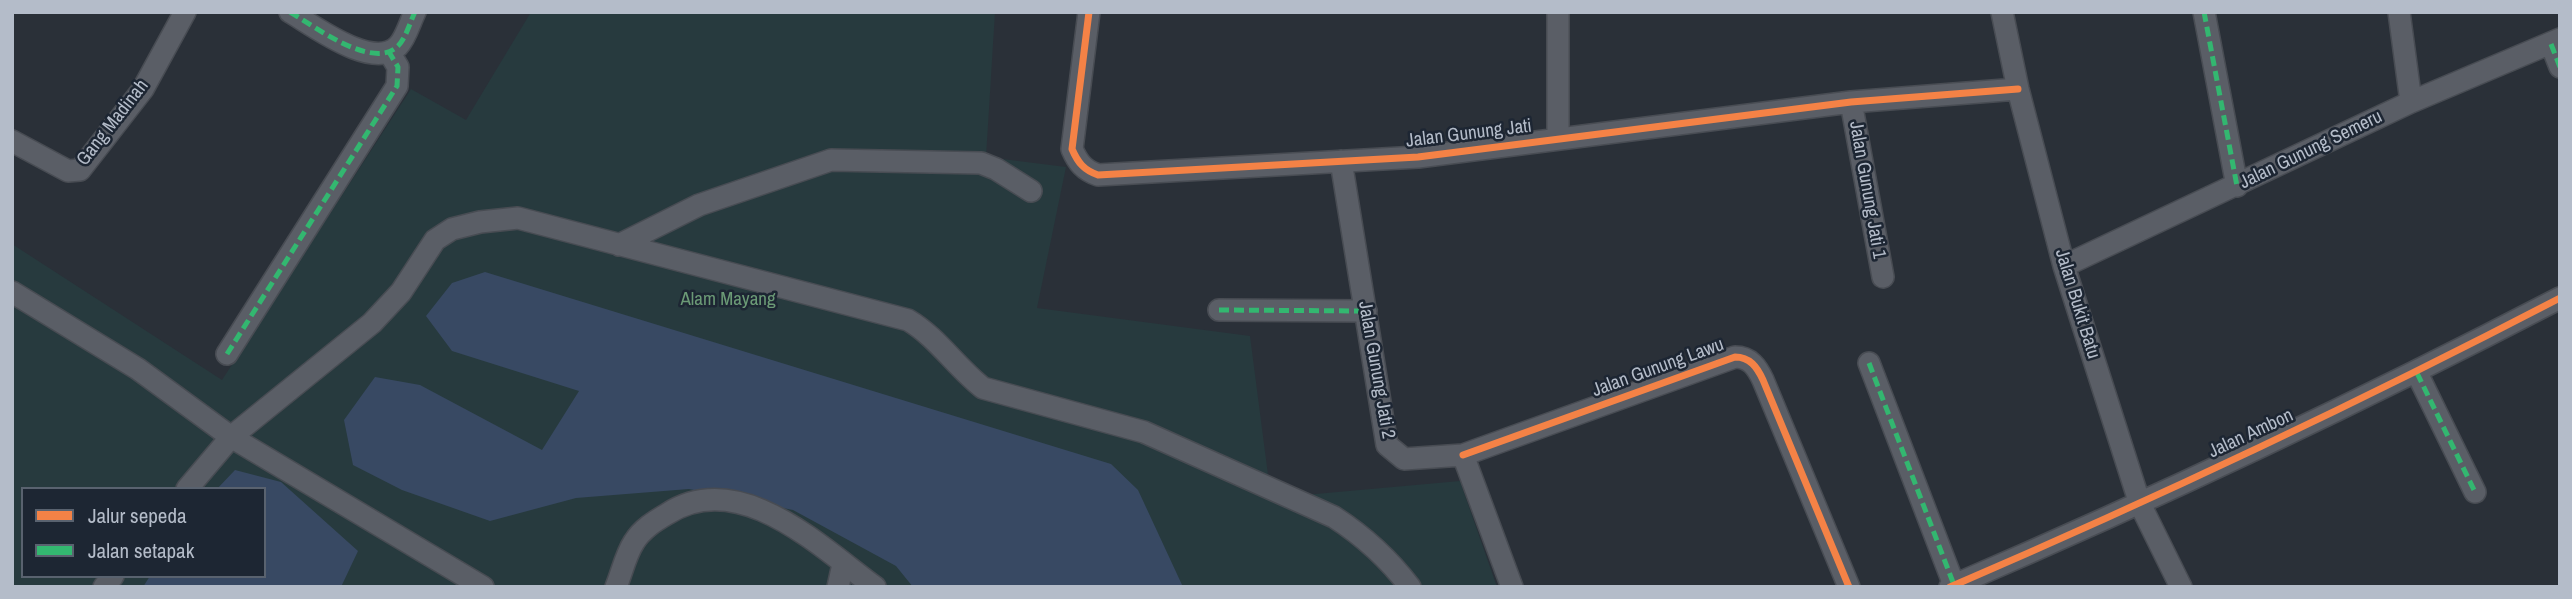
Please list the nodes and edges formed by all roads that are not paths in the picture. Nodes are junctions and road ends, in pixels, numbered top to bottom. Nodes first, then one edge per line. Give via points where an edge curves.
1 (185, 12) edge
2 (290, 12) edge
3 (415, 12) edge
4 (1089, 12) edge
5 (2002, 12) edge
6 (2204, 12) edge
7 (2399, 12) edge
8 (1558, 13) edge
9 (2556, 41) edge
10 (389, 52) junction
11 (2560, 67) edge
12 (2018, 89) junction
13 (1851, 102) junction
14 (2411, 102) junction
15 (1558, 139) junction
16 (12, 141) edge
17 (1341, 161) junction
18 (2237, 186) junction
19 (1031, 191) dead end
20 (619, 244) junction
21 (2064, 266) junction
22 (1883, 277) dead end
23 (12, 292) edge
24 (2560, 298) edge
25 (1219, 310) dead end
26 (1366, 310) junction
27 (227, 354) dead end
28 (1868, 363) dead end
29 (2417, 373) junction
30 (231, 437) junction
31 (1463, 455) junction
32 (189, 487) edge
33 (2475, 492) dead end
34 (2140, 504) junction
35 (843, 564) junction
36 (445, 578) edge
37 (1952, 586) edge
38 (483, 587) edge
39 (616, 587) edge
40 (838, 587) edge
41 (875, 587) edge
42 (1410, 587) edge
43 (1512, 587) edge
44 (1849, 587) edge
45 (2181, 587) edge

1 - 16 street, Gang Madinah via 143,89 80,170 68,171
2 - 10 street via 361,52
3 - 10 street via 399,45
4 - 17 street, Jalan Gunung Jati via 1072,149 1086,171 1098,175
5 - 12 street, Jalan Bukit Batu
6 - 18 street
7 - 14 street
8 - 15 street
9 - 11 street
9 - 14 street, Jalan Gunung Semeru
10 - 27 street via 398,67 397,86
12 - 13 street, Jalan Gunung Jati
12 - 21 street, Jalan Bukit Batu
13 - 15 street, Jalan Gunung Jati
13 - 22 street, Jalan Gunung Jati 1
14 - 18 street, Jalan Gunung Semeru
15 - 17 street, Jalan Gunung Jati via 1418,157
17 - 26 street, Jalan Gunung Jati 2
18 - 21 street, Jalan Gunung Semeru
19 - 20 street via 981,163 831,160 699,205
20 - 30 street via 519,218 452,229 427,248 401,292 372,323
20 - 42 street via 908,320 983,388 1144,432 1334,517 1390,560
21 - 34 street, Jalan Bukit Batu
23 - 30 street via 138,369
24 - 29 street, Jalan Ambon
25 - 26 street
26 - 31 street, Jalan Gunung Jati 2 via 1387,444 1404,459
28 - 37 street
29 - 33 street
29 - 34 street, Jalan Ambon
30 - 32 street
30 - 36 street
31 - 43 street
31 - 44 street, Jalan Gunung Lawu via 1743,357 1763,380
34 - 37 street, Jalan Ambon
34 - 45 street, Jalan Bukit Batu
35 - 39 street via 772,512 695,500 642,532
35 - 40 street
35 - 41 street
36 - 38 street

